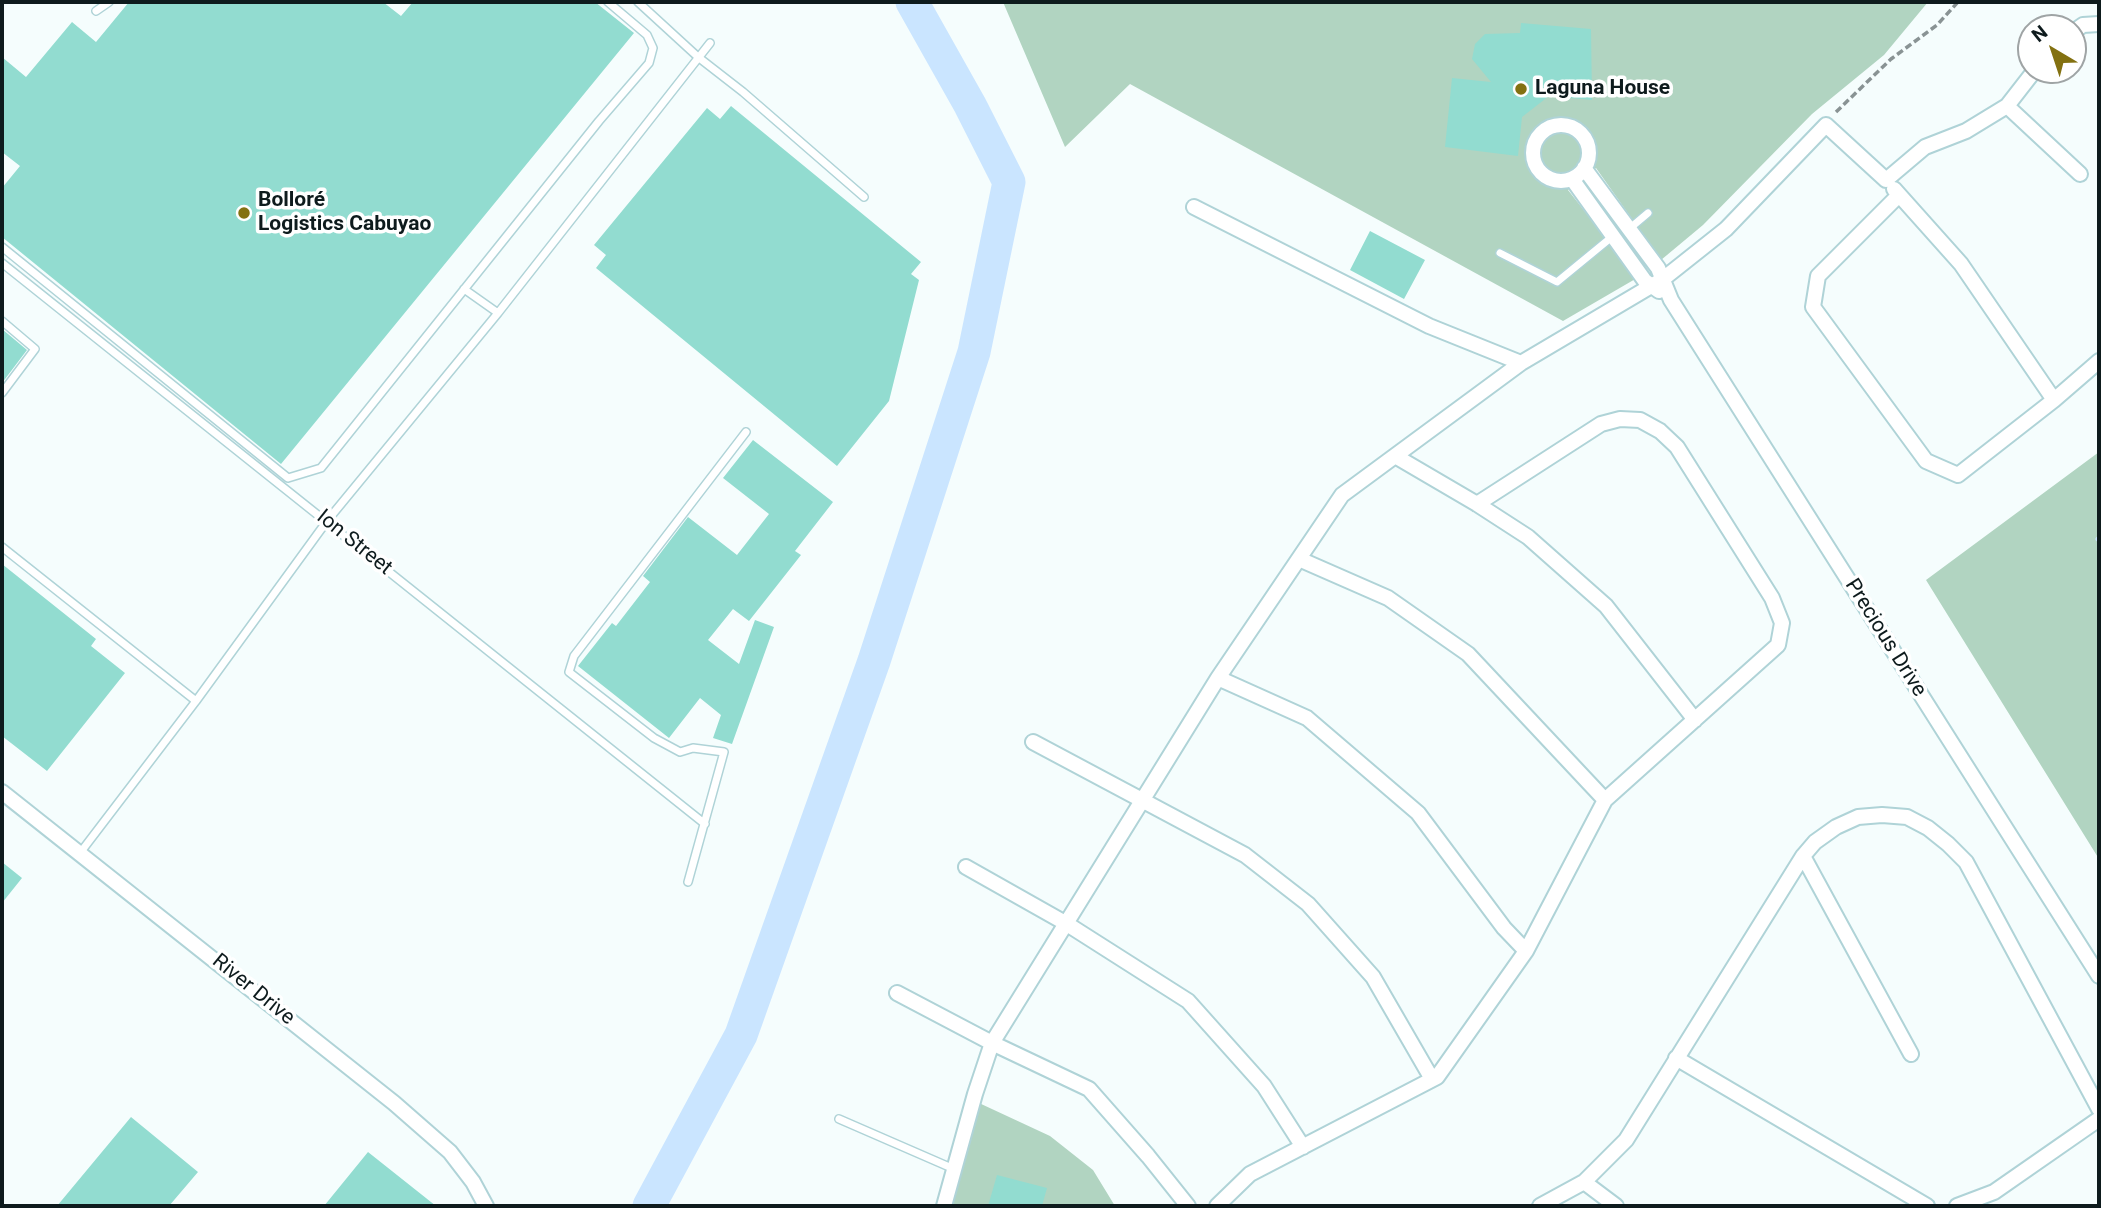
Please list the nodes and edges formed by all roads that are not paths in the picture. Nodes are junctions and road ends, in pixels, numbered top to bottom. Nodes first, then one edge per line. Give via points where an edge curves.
1 (109, 2) edge
2 (608, 2) edge
3 (639, 2) edge
4 (96, 11) dead end
5 (710, 43) dead end
6 (698, 57) junction
7 (2024, 84) edge
8 (2007, 106) junction
9 (1584, 168) junction
10 (2080, 174) dead end
11 (1572, 178) junction
12 (1885, 180) junction
13 (1899, 195) junction
14 (864, 197) dead end
15 (1194, 206) dead end
16 (1648, 213) dead end
17 (1629, 229) junction
18 (1613, 236) junction
19 (2, 247) edge
20 (1500, 253) dead end
21 (2, 263) edge
22 (1657, 283) junction
23 (464, 289) junction
24 (498, 313) junction
25 (2, 321) edge
26 (2099, 361) edge
27 (1521, 363) junction
28 (2, 393) edge
29 (2054, 400) junction
30 (746, 432) dead end
31 (1395, 456) junction
32 (1478, 504) junction
33 (327, 521) junction
34 (2, 547) edge
35 (1299, 559) junction
36 (1218, 678) junction
37 (196, 701) junction
38 (1695, 720) junction
39 (1033, 742) dead end
40 (2, 792) edge
41 (1144, 800) junction
42 (1605, 800) junction
43 (705, 824) junction
44 (80, 853) junction
45 (1803, 856) junction
46 (966, 867) dead end
47 (688, 882) dead end
48 (1067, 924) junction
49 (1526, 951) junction
50 (2099, 976) edge
51 (897, 993) dead end
52 (992, 1043) junction
53 (1910, 1054) dead end
54 (1676, 1058) junction
55 (1432, 1079) junction
56 (2099, 1109) edge
57 (839, 1119) dead end
58 (2099, 1119) edge
59 (1303, 1147) junction
60 (954, 1169) junction
61 (1584, 1182) junction
62 (486, 1206) edge
63 (944, 1206) edge
64 (1188, 1206) edge
65 (1217, 1206) edge
66 (1540, 1206) edge
67 (1616, 1206) edge
68 (1927, 1206) edge
69 (1957, 1206) edge

1 - 4 lane
2 - 23 lane via 647,34 653,48 649,63
3 - 6 lane
5 - 6 lane
6 - 14 lane
6 - 24 lane
7 - 8 street
8 - 10 street
8 - 12 street via 1966,131 1925,147
9 - 11 street
9 - 11 street via 1588,146 1578,132 1562,125 1545,131 1534,146 1535,164 1548,178
9 - 17 street
11 - 18 street
12 - 13 street
12 - 22 street via 1826,125 1726,229
13 - 29 street via 1961,264
13 - 29 street via 1818,276 1813,307 1926,461 1958,475
15 - 27 street via 1429,326
16 - 17 lane
17 - 22 street via 1658,268
18 - 20 lane via 1557,282
18 - 22 street via 1645,281
19 - 23 lane via 288,478 321,468
21 - 33 lane, Ion Street
22 - 27 street
22 - 50 street, Precious Drive
23 - 24 lane
24 - 33 lane
25 - 28 lane via 35,349
26 - 29 street
27 - 31 street
30 - 43 lane via 574,656 569,672 654,738 680,752 694,748 724,752
31 - 32 street
31 - 35 street via 1342,495
32 - 38 street via 1528,537 1606,606
32 - 38 street via 1601,424 1640,420 1660,430 1677,447 1772,598 1782,623 1778,645
33 - 37 lane
33 - 43 lane, Ion Street
34 - 37 lane
35 - 36 street
35 - 42 street via 1388,598 1468,653
36 - 41 street
36 - 49 street via 1307,718 1418,813
37 - 44 lane
38 - 42 street
39 - 41 street
40 - 44 street, River Drive
41 - 48 street
41 - 55 street via 1245,855 1308,904 1373,977
42 - 49 street
43 - 47 lane
44 - 62 street, River Drive via 403,1111 450,1152
45 - 53 street
45 - 54 street
45 - 56 street via 1836,827 1858,817 1882,815 1907,817 1948,844 1966,862
46 - 48 street
48 - 52 street
48 - 59 street via 1188,1001 1264,1086
49 - 55 street
51 - 52 street
52 - 60 street
52 - 64 street via 1089,1089
54 - 61 street via 1626,1140
54 - 68 street
55 - 59 street
57 - 60 lane
58 - 69 street via 1994,1192
59 - 65 street via 1251,1174
60 - 63 street
61 - 66 street
61 - 67 street

